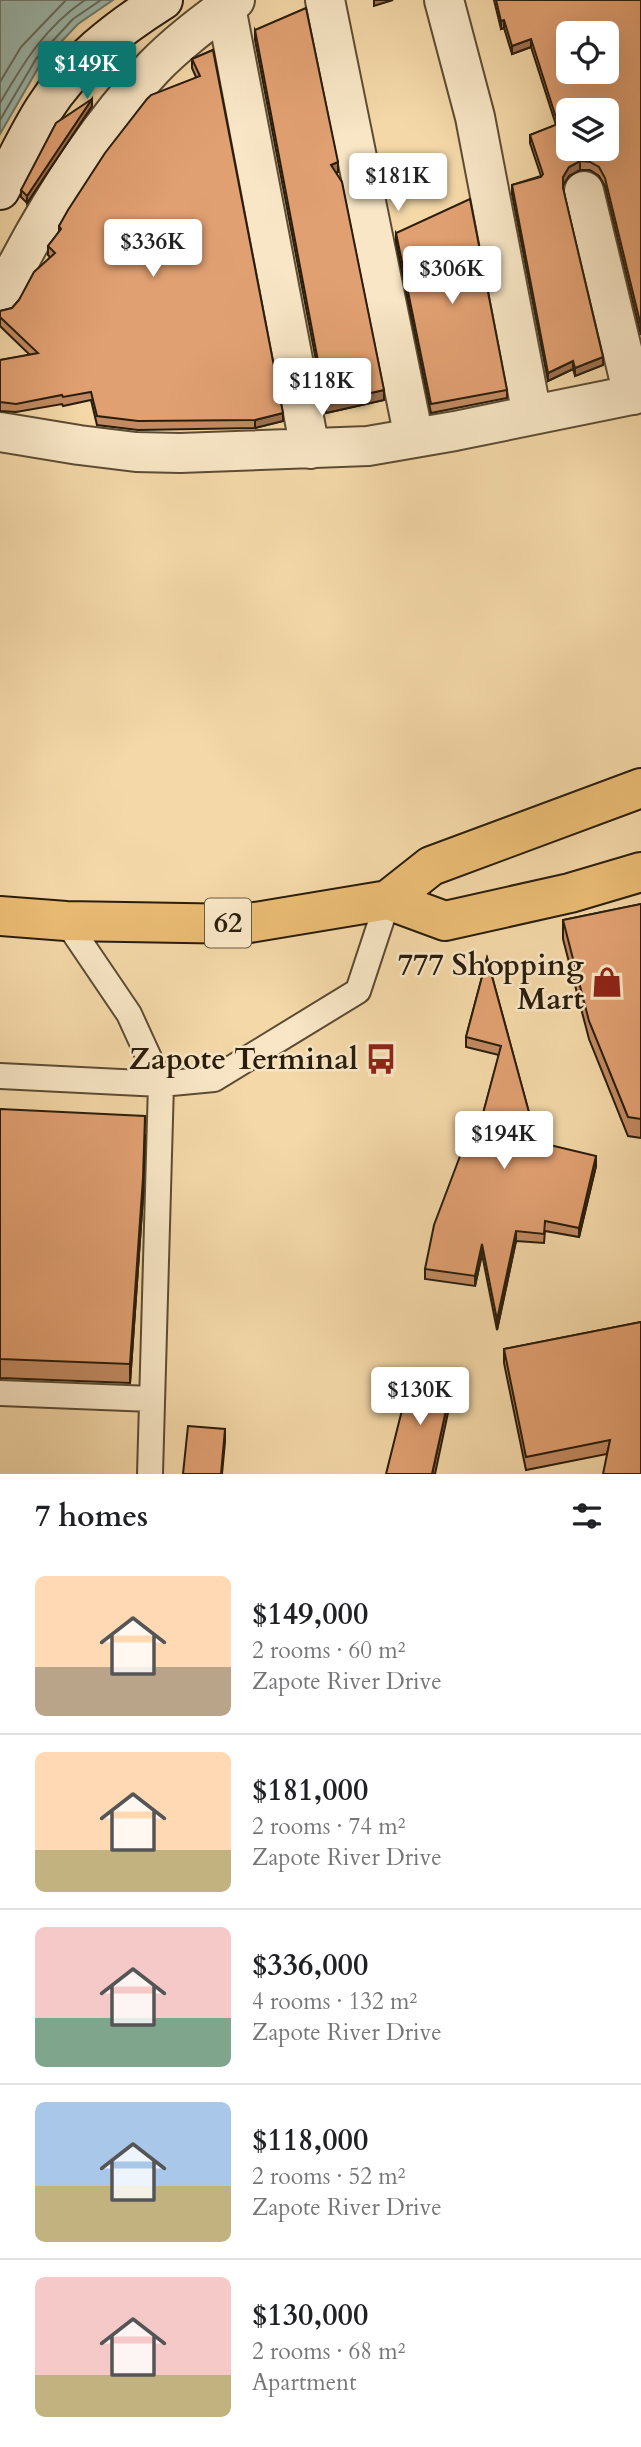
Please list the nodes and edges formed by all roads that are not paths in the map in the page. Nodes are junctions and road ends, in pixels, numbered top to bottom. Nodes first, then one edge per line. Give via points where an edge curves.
1 (163, 0) edge
2 (325, 0) edge
3 (444, 0) edge
4 (230, 4) edge
5 (0, 190) edge
6 (584, 191) dead end
7 (0, 299) edge
8 (637, 394) edge
9 (532, 415) junction
10 (0, 432) edge
11 (414, 438) junction
12 (310, 449) junction
13 (641, 788) edge
14 (641, 872) edge
15 (388, 900) junction
16 (0, 916) edge
17 (66, 921) junction
18 (0, 1076) edge
19 (161, 1084) junction
20 (0, 1393) edge
21 (152, 1399) junction
22 (150, 1474) edge

1 - 5 street via 78,64 44,108
2 - 11 street
3 - 9 street via 475,117
4 - 7 street via 153,68 90,147 39,226
4 - 12 street
6 - 8 street
8 - 9 street
9 - 11 street
10 - 12 street via 136,452
11 - 12 street
13 - 15 highway, 62 via 430,866
14 - 15 highway, 62 via 445,921
15 - 17 highway, 62 via 243,924
15 - 19 lane via 358,991 214,1079
16 - 17 highway, 62
17 - 19 lane via 129,1014
18 - 19 lane
19 - 21 lane
20 - 21 lane
21 - 22 lane

